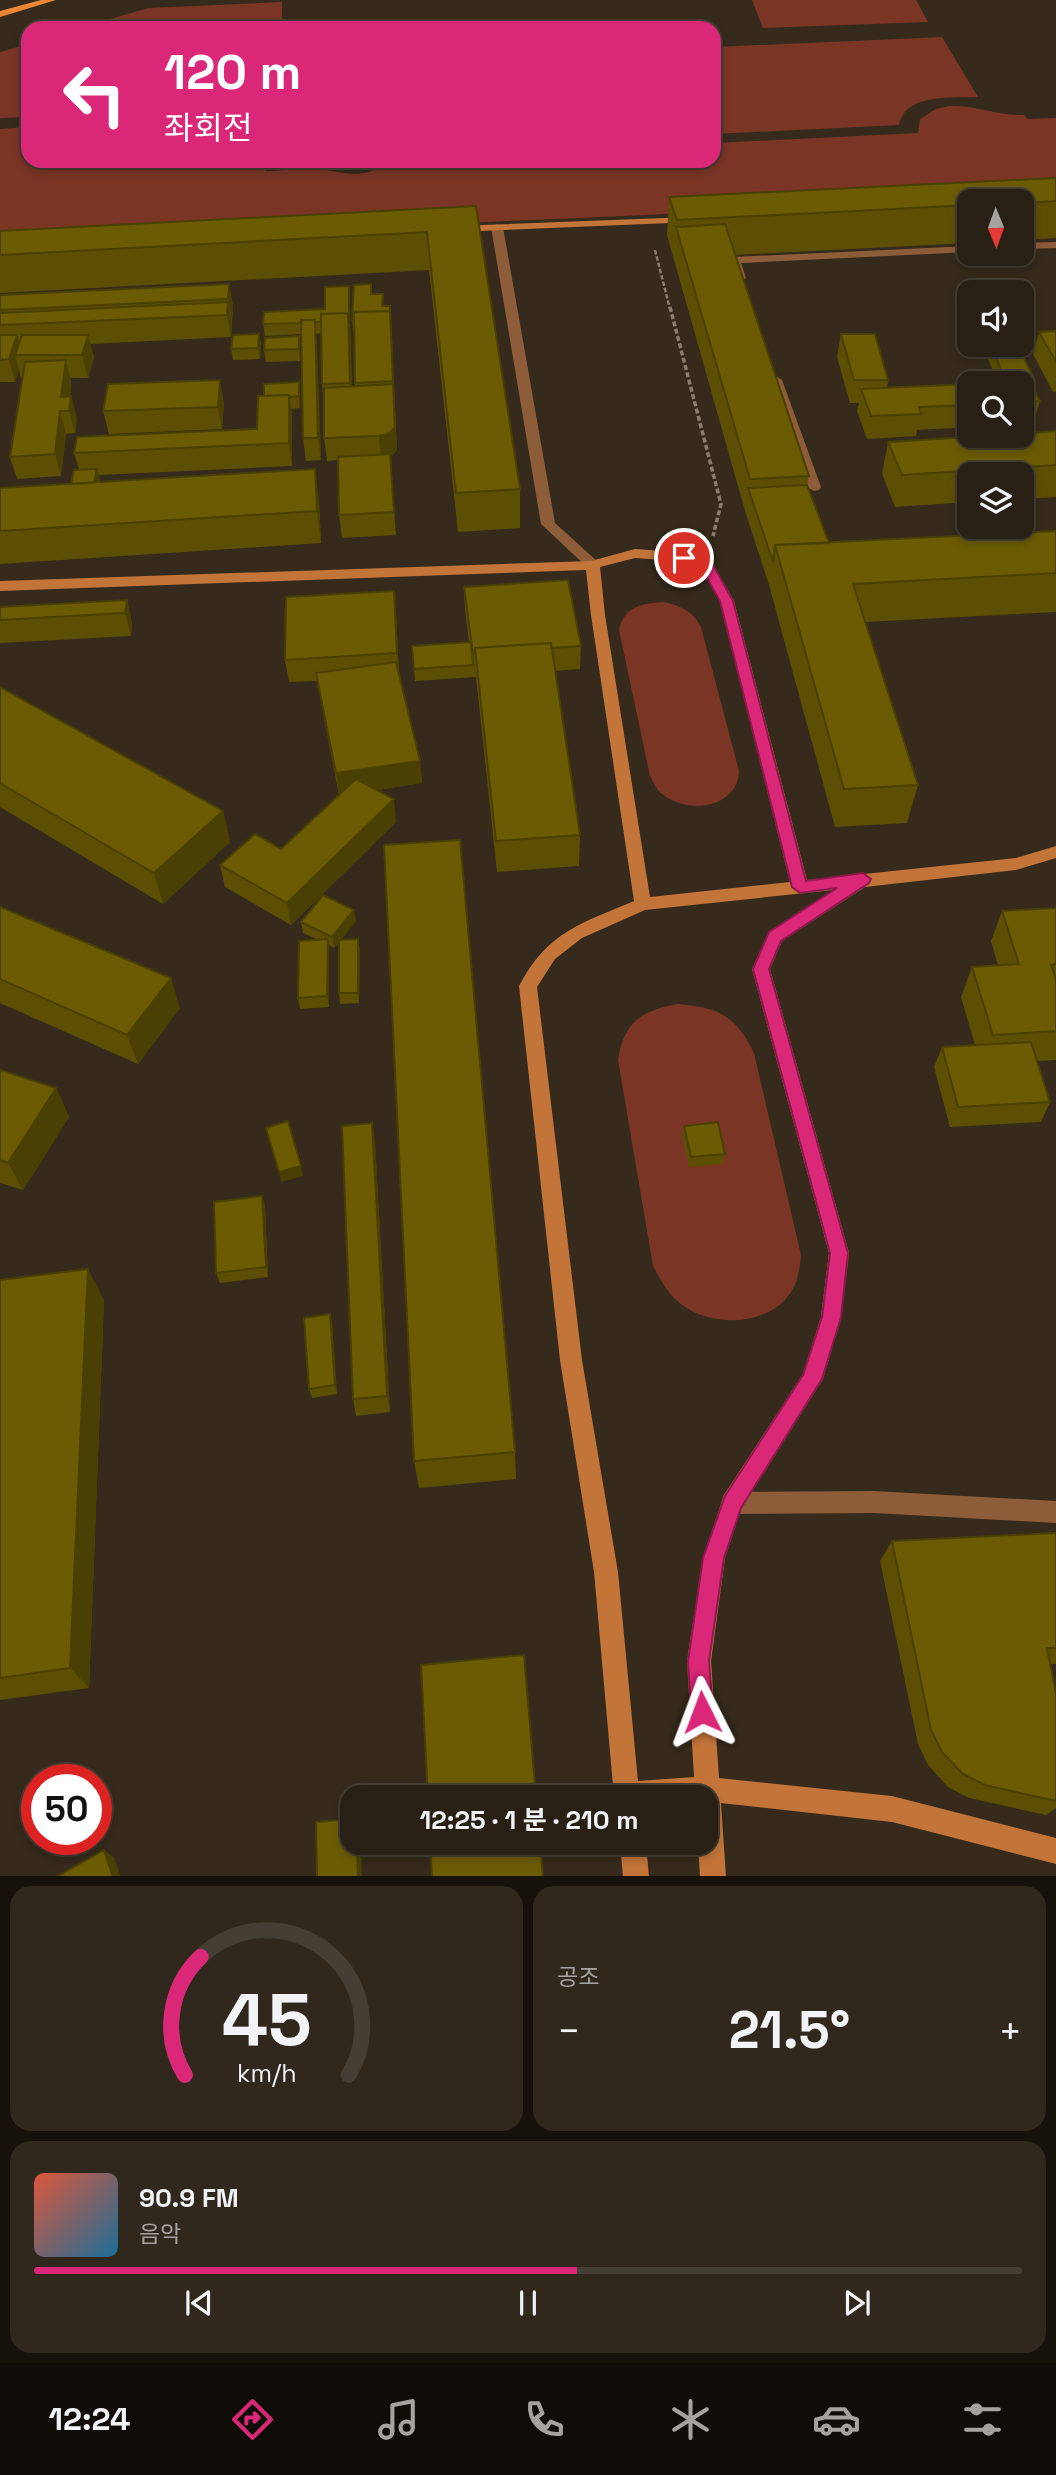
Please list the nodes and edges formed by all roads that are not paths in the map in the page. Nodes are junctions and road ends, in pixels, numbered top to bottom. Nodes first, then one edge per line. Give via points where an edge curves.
1 (51, 0) edge
2 (0, 15) edge
3 (701, 219) edge
4 (497, 227) junction
5 (442, 230) edge
6 (1056, 244) edge
7 (1034, 245) edge
8 (957, 250) edge
9 (743, 285) edge
10 (774, 373) edge
11 (814, 487) dead end
12 (593, 565) junction
13 (0, 586) edge
14 (1056, 852) edge
15 (863, 879) junction
16 (800, 887) junction
17 (643, 904) junction
18 (732, 1503) junction
19 (1056, 1512) edge
20 (626, 1785) edge
21 (706, 1785) edge
22 (718, 1790) edge
23 (1056, 1851) edge
24 (633, 1855) edge
25 (711, 1855) edge
26 (636, 1876) edge
27 (713, 1876) edge

1 - 2 main road
3 - 4 street
4 - 5 street
4 - 12 street via 548,524
6 - 7 street
8 - 9 street via 734,260
10 - 11 street
12 - 13 street
12 - 16 street via 611,556 661,553 706,564 727,601
12 - 17 street
14 - 15 street via 1016,864
15 - 16 street
15 - 18 street via 775,937 761,969 839,1253 831,1317 812,1379
16 - 17 street
17 - 20 street via 576,933 549,954 528,986 571,1360 606,1572
18 - 19 street via 874,1502
18 - 21 street via 714,1558 699,1661
22 - 23 street via 892,1809
24 - 26 street
25 - 27 street

